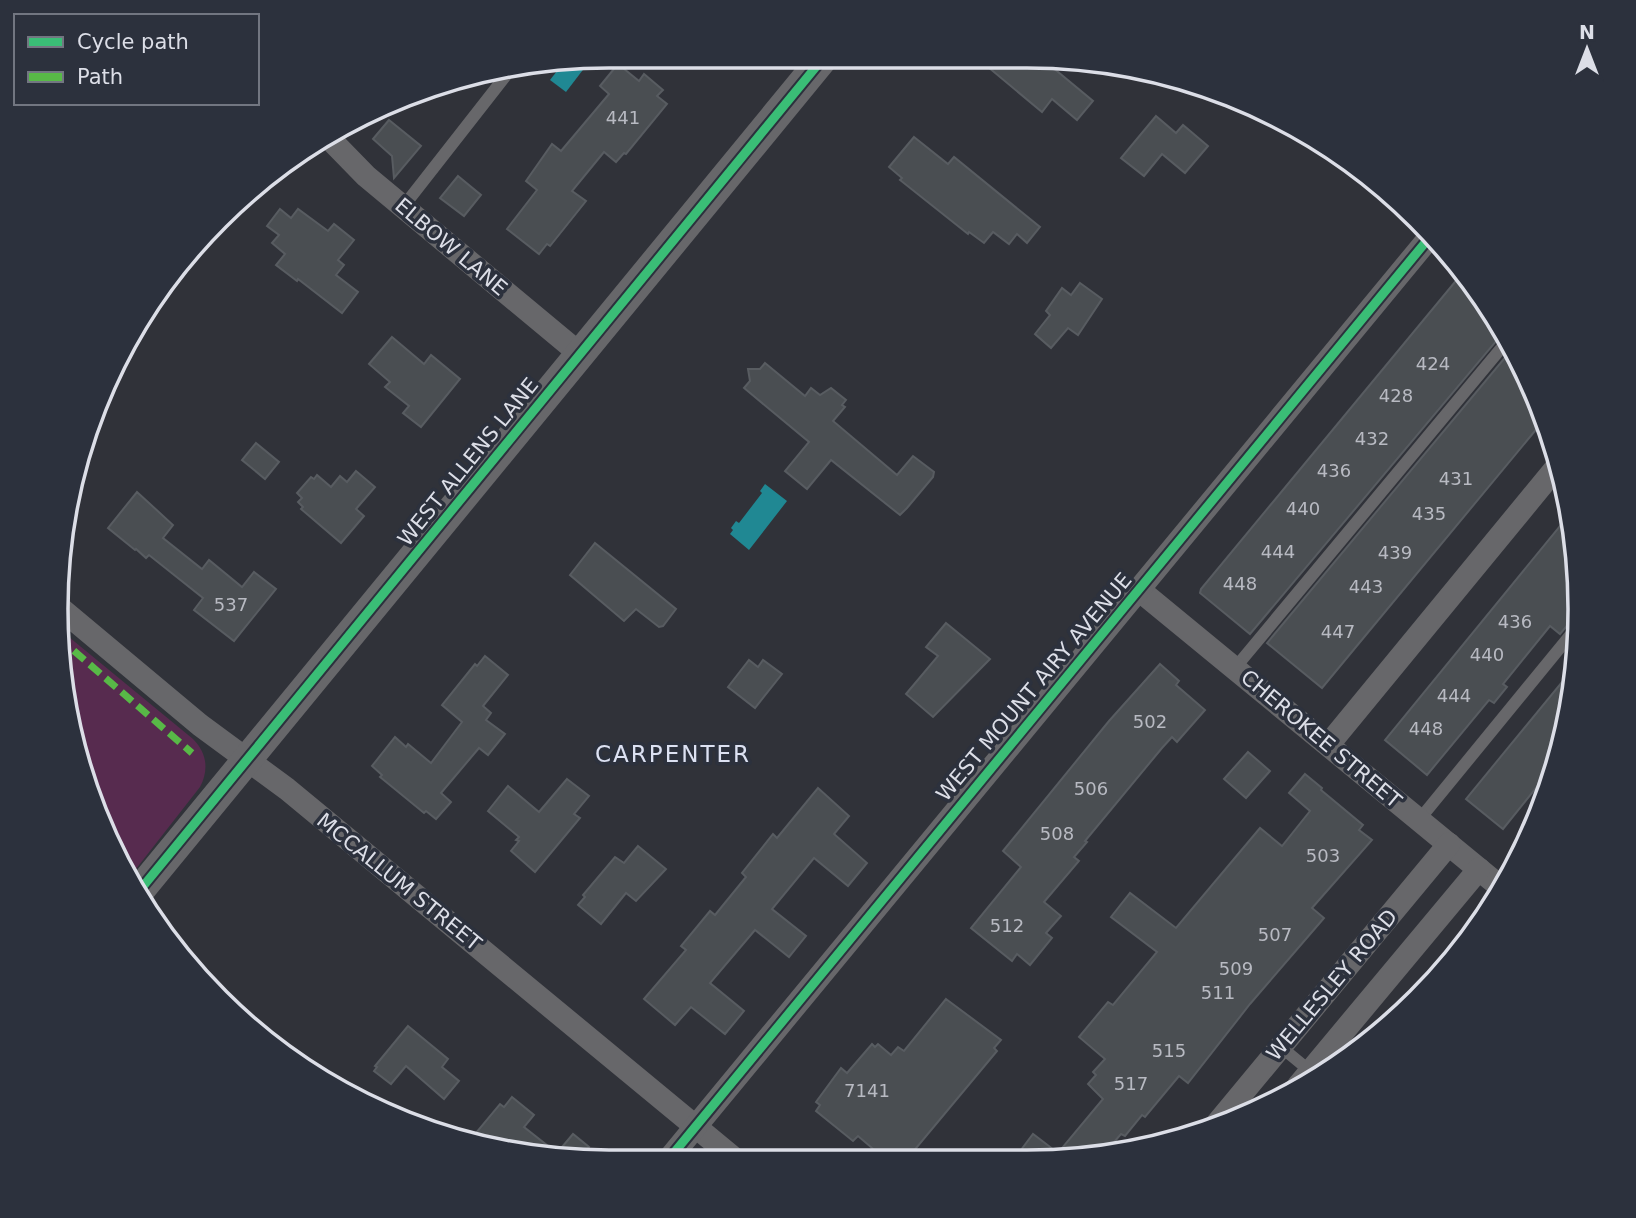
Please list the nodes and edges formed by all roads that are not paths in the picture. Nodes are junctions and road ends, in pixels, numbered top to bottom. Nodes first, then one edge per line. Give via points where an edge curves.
1 (815, 68) edge
2 (503, 79) edge
3 (334, 144) edge
4 (403, 207) junction
5 (1425, 243) edge
6 (1501, 349) edge
7 (580, 354) junction
8 (1550, 475) edge
9 (1138, 589) junction
10 (68, 615) edge
11 (1567, 639) edge
12 (1236, 668) junction
13 (1329, 744) junction
14 (246, 759) junction
15 (1419, 820) junction
16 (1449, 844) junction
17 (1479, 869) junction
18 (1494, 881) edge
19 (144, 885) edge
20 (1281, 1047) junction
21 (1313, 1068) edge
22 (1301, 1074) edge
23 (1228, 1111) edge
24 (695, 1127) junction
25 (676, 1150) edge
26 (724, 1150) edge

1 - 7 street, WEST ALLENS LANE
2 - 4 lane
3 - 4 street, ELBOW LANE
4 - 7 street, ELBOW LANE
5 - 9 street, WEST MOUNT AIRY AVENUE
6 - 12 lane
7 - 14 street, WEST ALLENS LANE
8 - 13 street
9 - 12 street, CHEROKEE STREET
9 - 24 street, WEST MOUNT AIRY AVENUE
10 - 14 street, MCCALLUM STREET
11 - 15 lane
12 - 13 street, CHEROKEE STREET
13 - 15 street, CHEROKEE STREET
14 - 19 street, WEST ALLENS LANE
14 - 24 street, MCCALLUM STREET
15 - 16 street, CHEROKEE STREET
16 - 17 street, CHEROKEE STREET
16 - 20 street, WELLESLEY ROAD
17 - 18 street, CHEROKEE STREET
17 - 21 street, WELLESLEY ROAD
20 - 22 lane
20 - 23 street, WELLESLEY ROAD
24 - 25 street, WEST MOUNT AIRY AVENUE
24 - 26 street, MCCALLUM STREET

